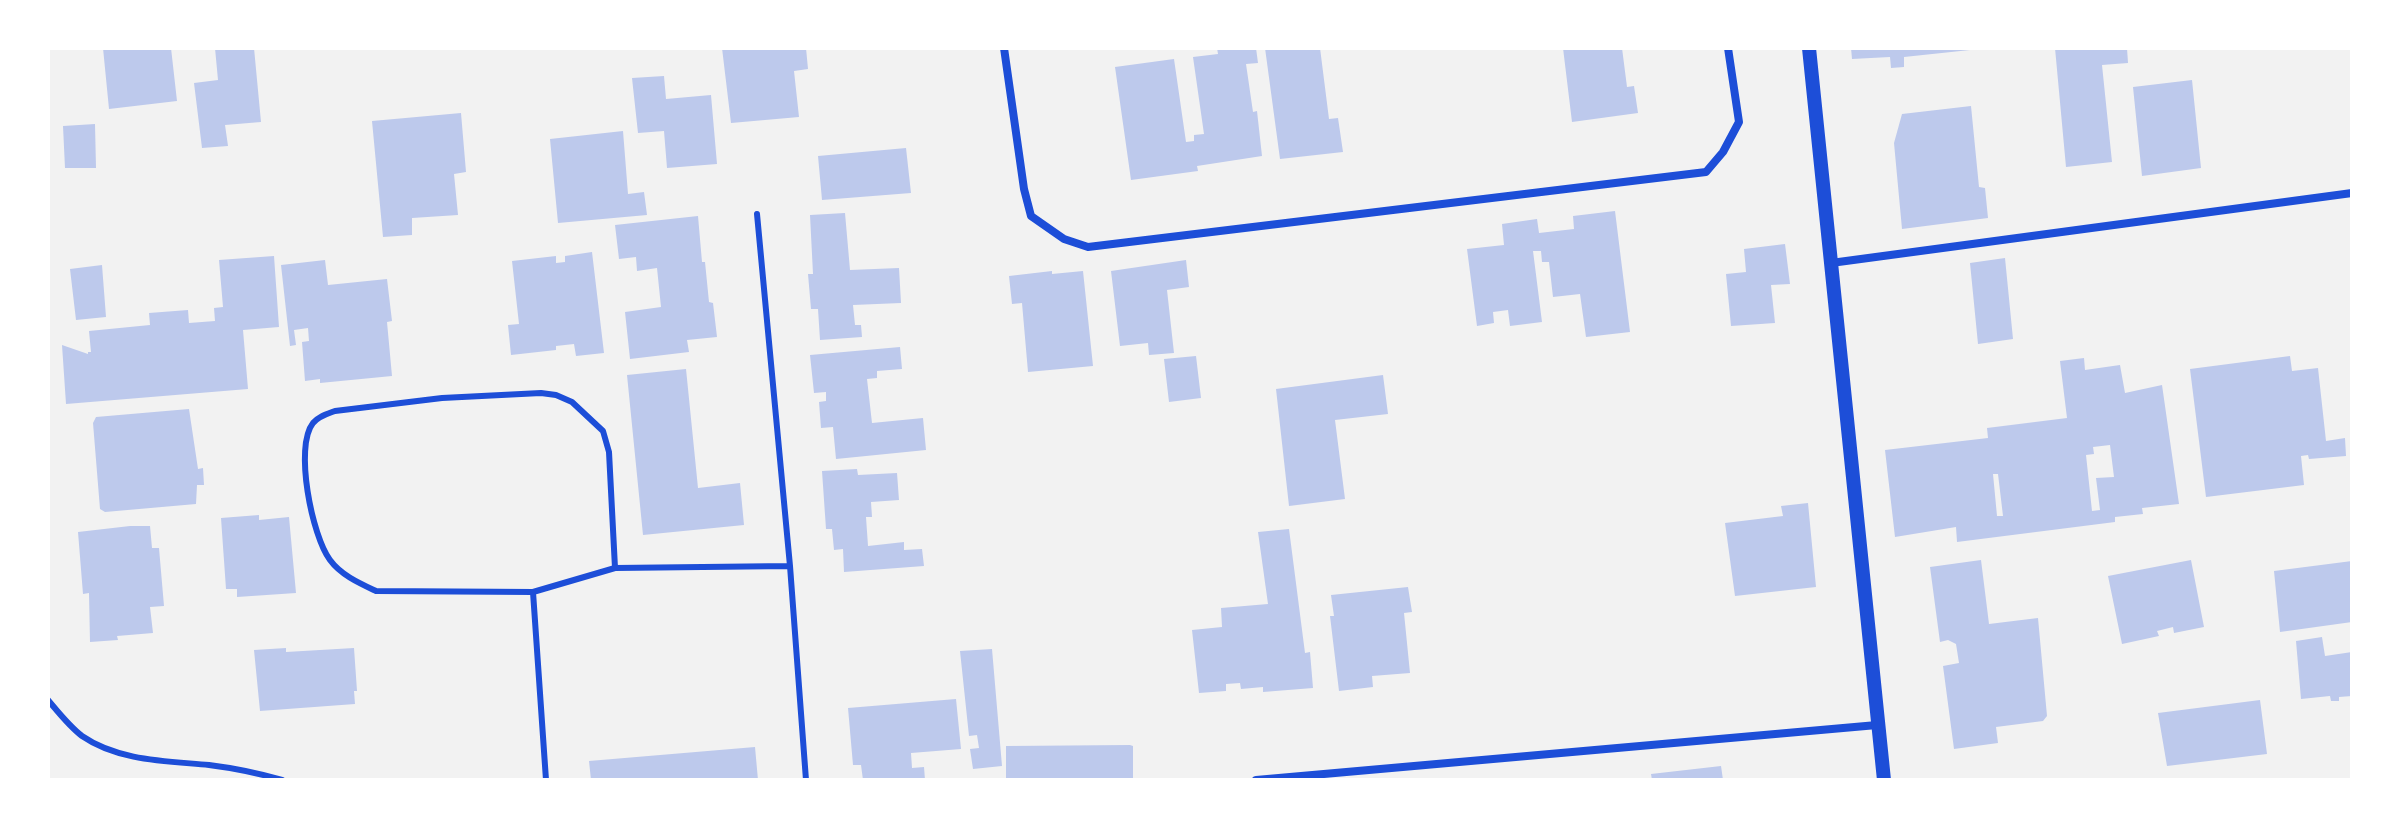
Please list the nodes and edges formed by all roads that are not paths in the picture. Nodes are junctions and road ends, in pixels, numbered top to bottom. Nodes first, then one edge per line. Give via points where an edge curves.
1 (1004, 48) edge
2 (1728, 48) edge
3 (1809, 48) edge
4 (2352, 193) edge
5 (757, 214) dead end
6 (1831, 263) junction
7 (790, 566) junction
8 (615, 568) junction
9 (533, 592) junction
10 (48, 700) edge
11 (1877, 725) junction
12 (282, 780) edge
13 (546, 780) edge
14 (806, 780) edge
15 (1256, 780) edge
16 (1884, 780) edge

1 - 2 street via 1031,216 1064,239 1088,247 1706,172 1739,122
3 - 6 street
4 - 6 street
5 - 7 lane
6 - 11 street
7 - 8 lane
7 - 14 lane
8 - 9 lane
8 - 9 lane via 609,452 603,431 583,410 556,395 442,398 335,411 313,423 307,436 307,491 316,535 330,560 352,580 376,591 401,593
9 - 13 lane
10 - 12 lane via 84,738 117,752
11 - 15 street
11 - 16 street

